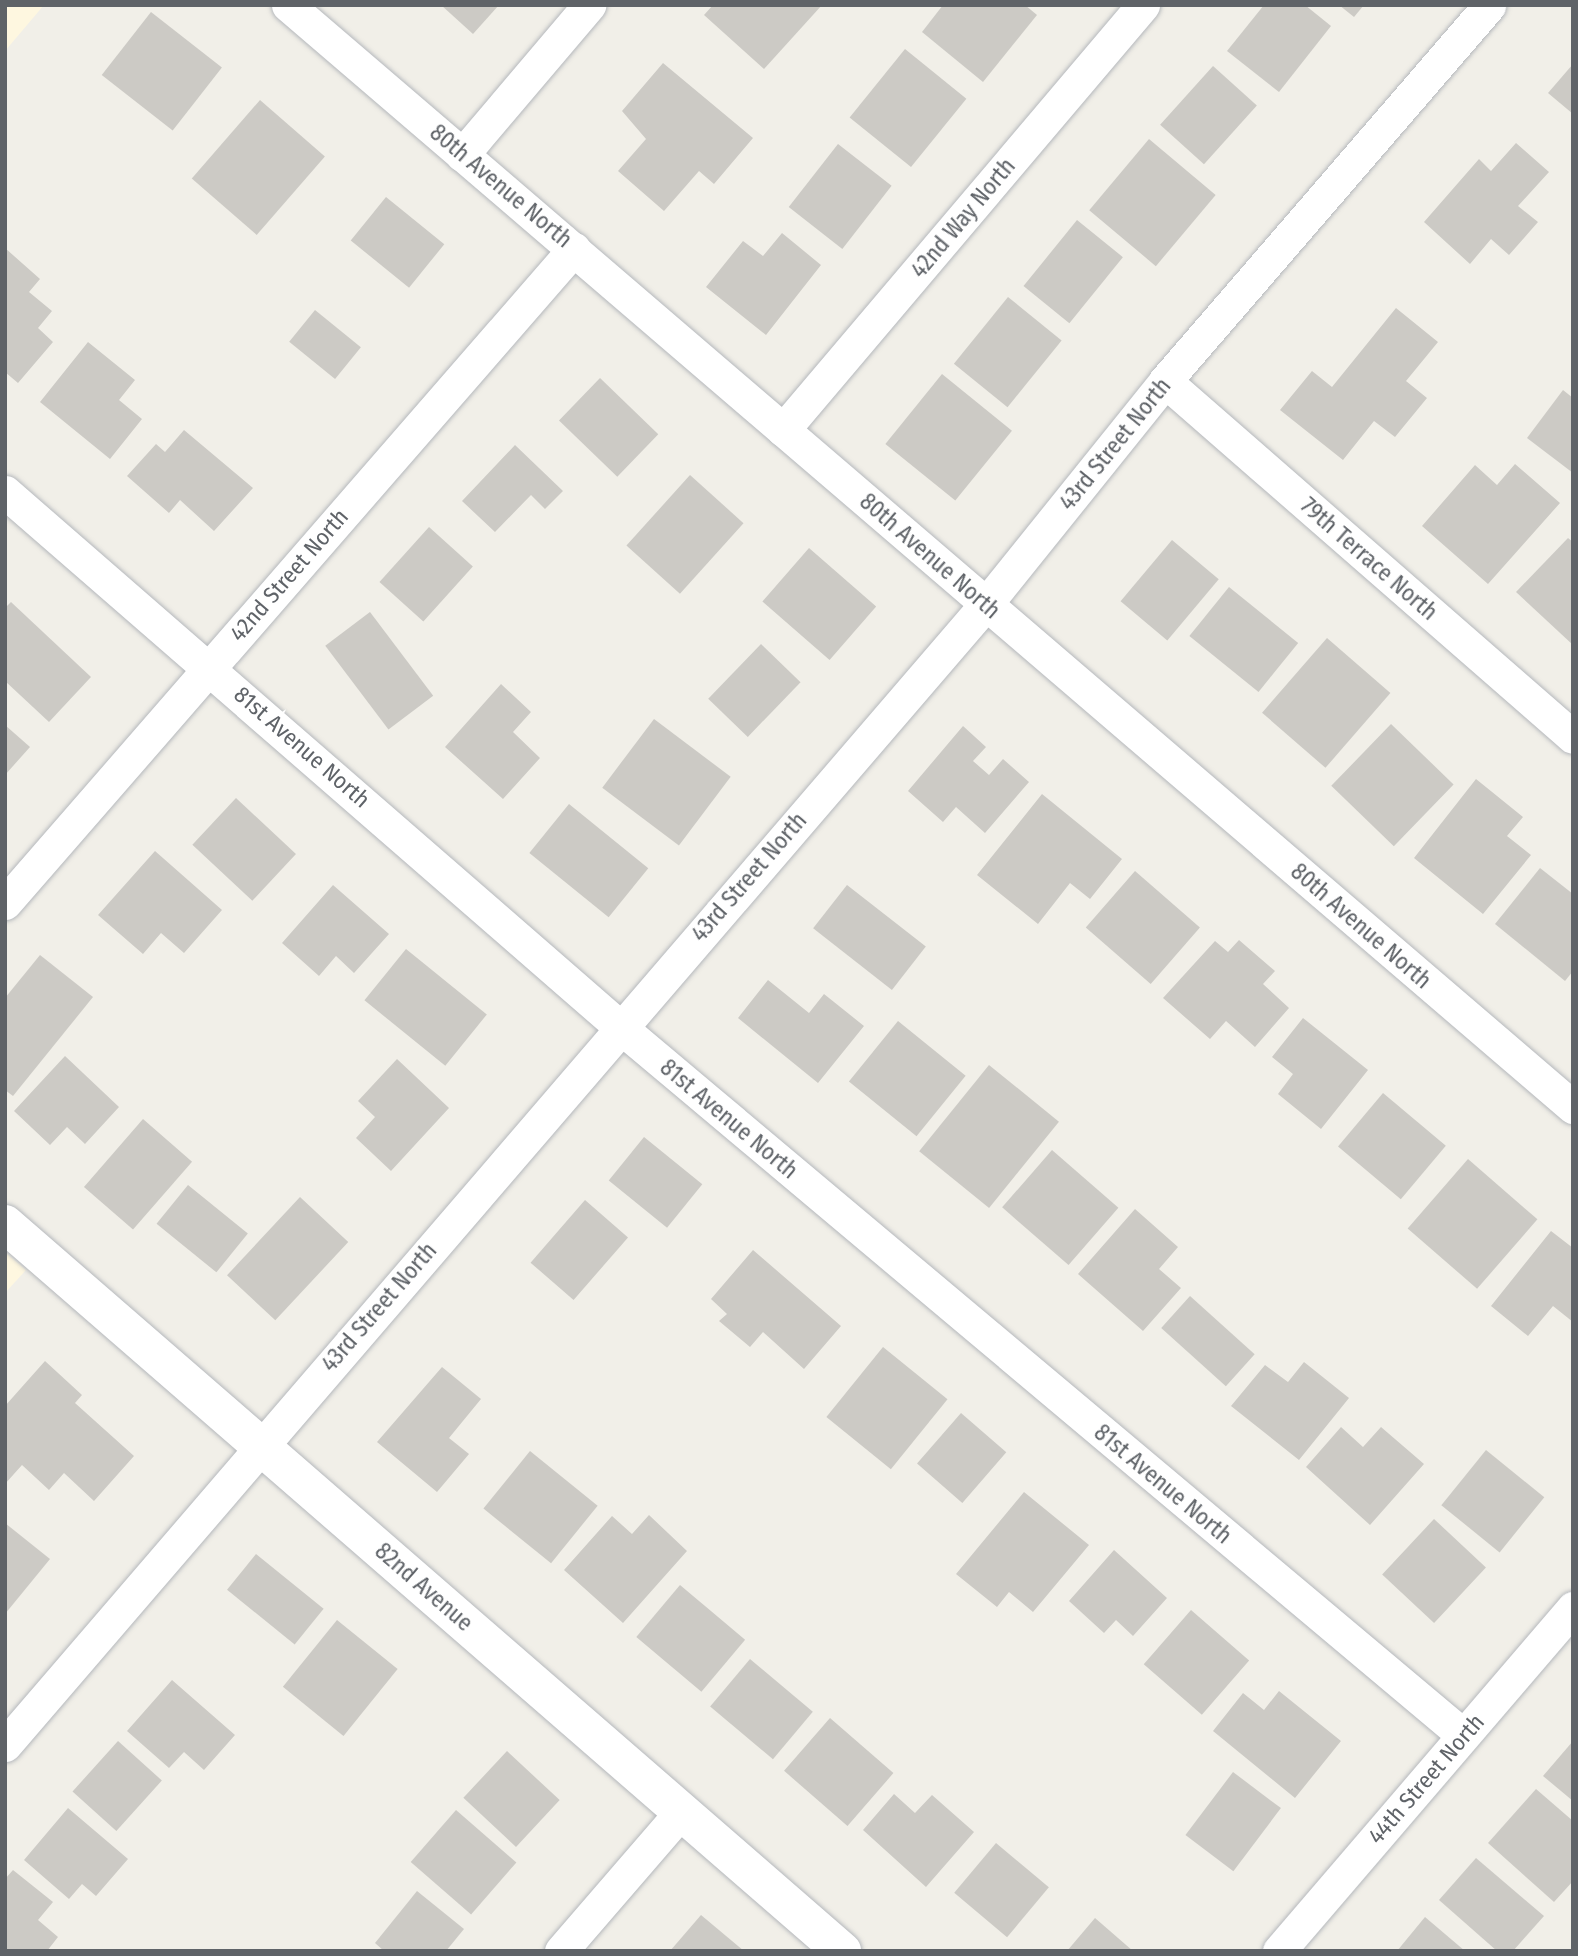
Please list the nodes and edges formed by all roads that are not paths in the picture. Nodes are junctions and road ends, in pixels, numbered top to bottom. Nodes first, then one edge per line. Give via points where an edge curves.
1 (288, 5) edge
2 (589, 5) edge
3 (1143, 5) edge
4 (1489, 5) edge
5 (462, 155) junction
6 (574, 249) junction
7 (1165, 381) junction
8 (783, 430) junction
9 (5, 492) edge
10 (986, 604) junction
11 (210, 666) junction
12 (1573, 737) edge
13 (5, 903) edge
14 (620, 1027) junction
15 (1573, 1107) edge
16 (5, 1224) edge
17 (261, 1444) junction
18 (1573, 1608) edge
19 (1463, 1735) junction
20 (5, 1745) edge
21 (680, 1813) junction
22 (562, 1951) edge
23 (842, 1951) edge
24 (1279, 1951) edge

1 - 5 street, 80th Avenue North
2 - 5 street
3 - 8 street, 42nd Way North
4 - 7 street, 43rd Street North
5 - 6 street, 80th Avenue North
6 - 8 street, 80th Avenue North
6 - 11 street, 42nd Street North
7 - 10 street, 43rd Street North
7 - 12 street, 79th Terrace North
8 - 10 street, 80th Avenue North
9 - 11 street, 81st Avenue North
10 - 14 street, 43rd Street North
10 - 15 street, 80th Avenue North
11 - 13 street, 42nd Street North
11 - 14 street, 81st Avenue North
14 - 17 street, 43rd Street North
14 - 19 street, 81st Avenue North
16 - 17 street, 82nd Avenue
17 - 20 street, 43rd Street North
17 - 21 street, 82nd Avenue
18 - 19 street, 44th Street North
19 - 24 street, 44th Street North
21 - 22 street
21 - 23 street, 82nd Avenue

